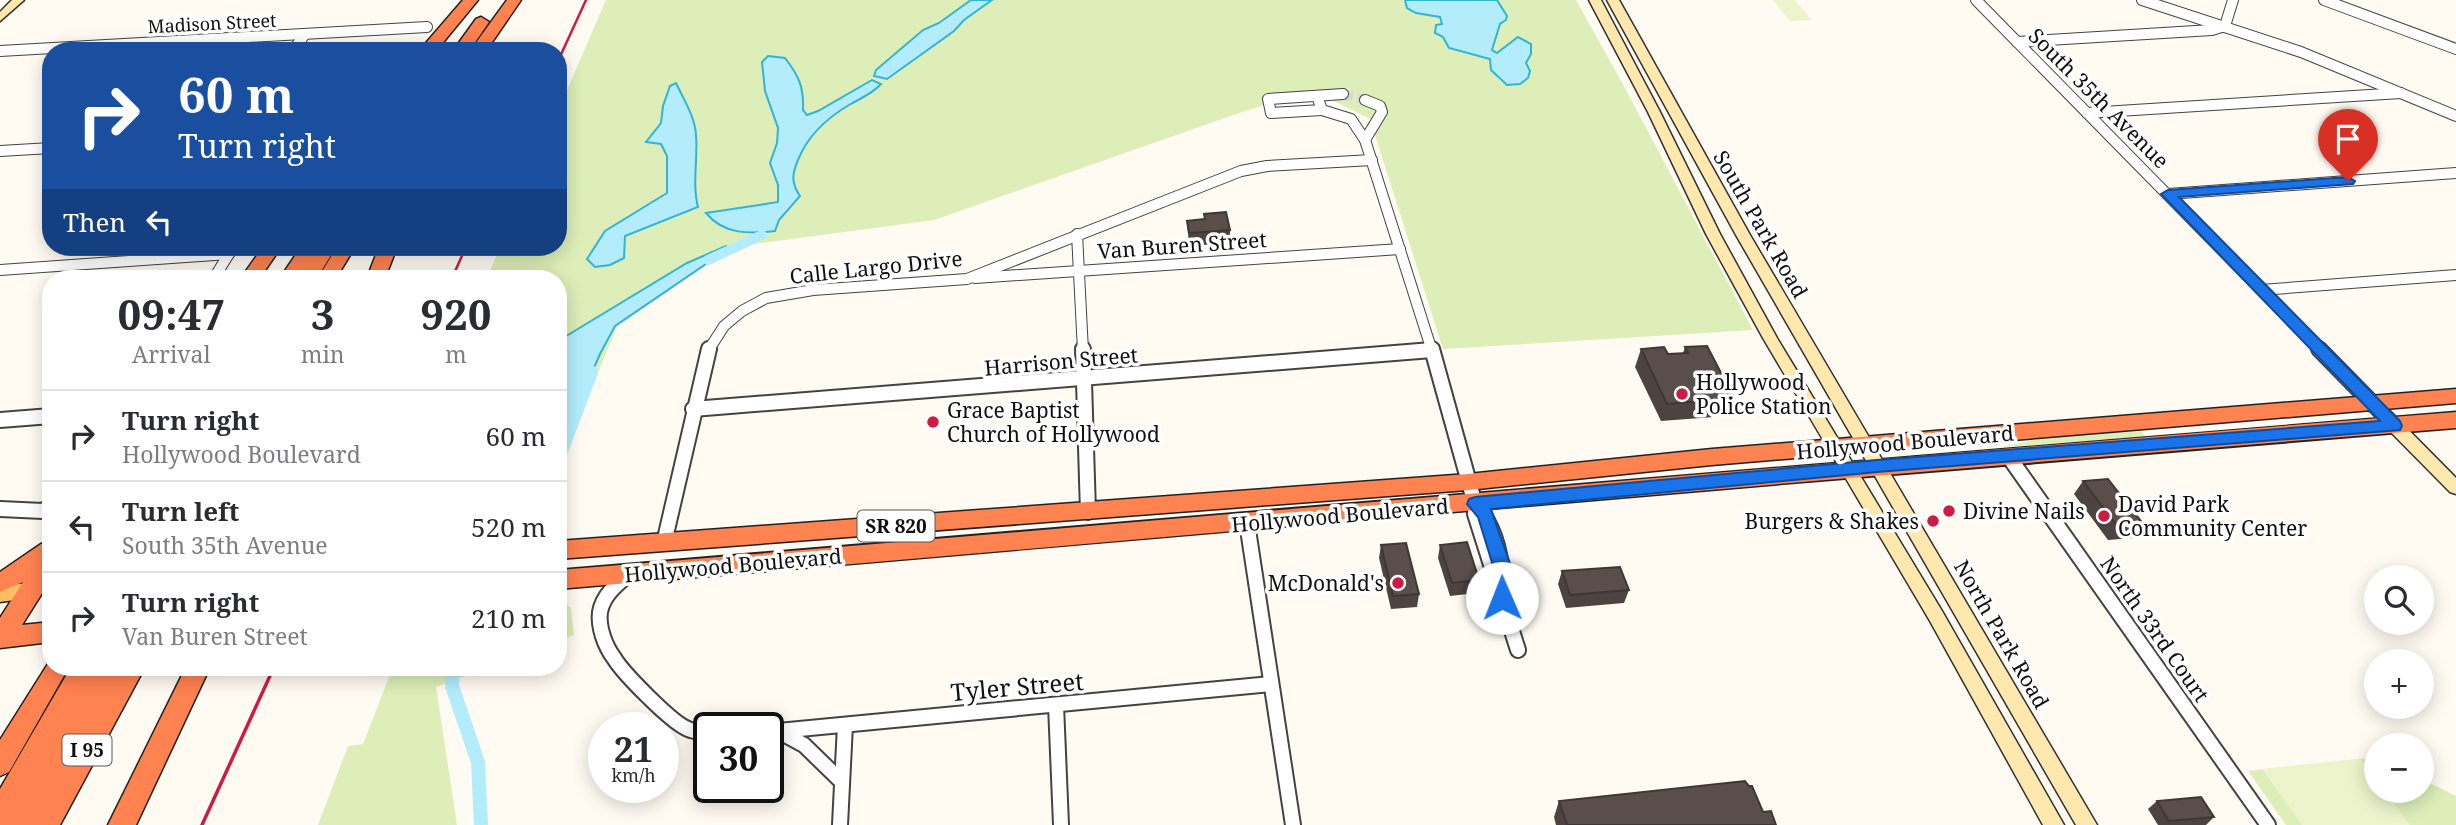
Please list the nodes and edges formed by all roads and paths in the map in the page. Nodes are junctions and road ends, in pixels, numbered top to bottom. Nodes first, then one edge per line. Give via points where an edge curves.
1 (18, 0) edge
2 (471, 0) edge
3 (483, 0) edge
4 (496, 0) edge
5 (514, 0) edge
6 (527, 0) edge
7 (1595, 0) edge
8 (1613, 0) edge
9 (1976, 0) edge
10 (2142, 0) edge
11 (2233, 0) edge
12 (2325, 0) edge
13 (0, 18) edge
14 (2225, 26) junction
15 (427, 27) dead end
16 (305, 34) junction
17 (241, 37) junction
18 (155, 42) edge
19 (237, 42) edge
20 (299, 42) edge
21 (435, 42) edge
22 (453, 42) edge
23 (467, 42) edge
24 (484, 42) edge
25 (499, 42) edge
26 (2017, 42) junction
27 (42, 49) edge
28 (2456, 49) edge
29 (0, 51) edge
30 (2406, 92) junction
31 (1343, 94) tunnel mouth
32 (1317, 96) junction
33 (1365, 100) dead end
34 (1322, 110) junction
35 (2087, 113) junction
36 (2456, 116) edge
37 (1377, 121) junction
38 (1355, 122) junction
39 (1365, 140) junction
40 (42, 149) edge
41 (0, 151) edge
42 (1372, 159) junction
43 (2456, 173) edge
44 (2168, 194) junction
45 (1077, 234) junction
46 (1400, 249) junction
47 (162, 256) edge
48 (1758, 262) junction
49 (1729, 264) junction
50 (0, 270) edge
51 (1079, 272) junction
52 (2456, 275) edge
53 (967, 279) junction
54 (2261, 290) junction
55 (1432, 350) junction
56 (1085, 379) junction
57 (2456, 396) edge
58 (2372, 403) junction
59 (693, 409) junction
60 (42, 417) edge
61 (0, 420) edge
62 (2456, 420) edge
63 (2394, 426) junction
64 (1864, 445) junction
65 (1835, 447) junction
66 (2009, 457) junction
67 (1877, 466) junction
68 (1849, 468) junction
69 (1468, 482) junction
70 (2456, 488) edge
71 (1201, 503) junction
72 (1475, 504) junction
73 (0, 509) edge
74 (42, 510) edge
75 (1088, 512) junction
76 (1247, 523) junction
77 (1124, 533) junction
78 (1036, 540) junction
79 (664, 543) junction
80 (620, 547) junction
81 (567, 550) edge
82 (42, 556) edge
83 (567, 564) edge
84 (630, 573) junction
85 (567, 579) edge
86 (0, 582) edge
87 (40, 590) edge
88 (0, 594) edge
89 (42, 633) edge
90 (0, 637) edge
91 (1518, 650) dead end
92 (88, 676) edge
93 (90, 676) edge
94 (91, 676) edge
95 (91, 676) edge
96 (194, 676) edge
97 (1271, 684) junction
98 (1056, 705) junction
99 (845, 725) junction
100 (693, 730) edge
101 (784, 731) edge
102 (784, 736) edge
103 (0, 764) edge
104 (841, 781) junction
105 (0, 814) edge
106 (20, 825) edge
107 (45, 825) edge
108 (122, 825) edge
109 (840, 825) edge
110 (1061, 825) edge
111 (1293, 825) edge
112 (2054, 825) edge
113 (2087, 825) edge
114 (2268, 825) edge

1 - 13 street
2 - 21 highway
3 - 22 highway
4 - 23 highway
5 - 24 highway
6 - 25 highway
7 - 49 street, South Park Road
8 - 48 street, South Park Road
9 - 26 street, South 35th Avenue
10 - 14 street
11 - 14 street
12 - 28 street
14 - 26 street
14 - 30 street
15 - 16 street, Madison Street
16 - 17 street, Madison Street
16 - 20 street
17 - 18 street, Madison Street
17 - 19 street
26 - 35 street, South 35th Avenue
27 - 29 street, Madison Street
30 - 35 street
30 - 36 street
31 - 32 street
32 - 34 street
32 - 34 street via 1268,99 1271,113
33 - 37 street via 1380,106
34 - 38 street
35 - 44 street, South 35th Avenue
37 - 38 street
37 - 39 street
38 - 39 street
39 - 42 street
40 - 41 street
42 - 45 street, Calle Largo Drive via 1241,171
42 - 46 street
43 - 44 street
44 - 54 street, South 35th Avenue
45 - 51 street
45 - 53 street, Calle Largo Drive
46 - 51 street, Van Buren Street
46 - 55 street
47 - 50 street
48 - 49 street
48 - 64 street, South Park Road
49 - 65 street, South Park Road
51 - 53 street, Van Buren Street
51 - 56 street
52 - 54 street
53 - 59 street, Calle Largo Drive via 813,290 766,298 724,326 709,348
54 - 58 street, South 35th Avenue
55 - 56 street, Harrison Street
55 - 69 street
56 - 59 street, Harrison Street
56 - 75 street
57 - 58 highway, Hollywood Boulevard / SR 820
58 - 63 street
58 - 64 highway, Hollywood Boulevard / SR 820
59 - 79 street, Calle Largo Drive
60 - 61 street
62 - 63 highway, Hollywood Boulevard / SR 820
63 - 66 highway, Hollywood Boulevard / SR 820
63 - 70 street
64 - 65 highway, Hollywood Boulevard / SR 820
64 - 67 street, South Park Road
65 - 68 street, South Park Road
65 - 69 highway, Hollywood Boulevard / SR 820
66 - 67 highway, Hollywood Boulevard / SR 820
66 - 114 street, North 33rd Court
67 - 68 highway, Hollywood Boulevard / SR 820
67 - 113 street, North Park Road
68 - 72 highway, Hollywood Boulevard / SR 820
68 - 112 street
69 - 71 highway, Hollywood Boulevard / SR 820
69 - 72 street
71 - 75 highway, Hollywood Boulevard / SR 820
71 - 77 highway via 1142,516
72 - 76 highway, Hollywood Boulevard / SR 820
72 - 91 street
73 - 74 street
75 - 78 highway via 1073,525
75 - 79 highway, Hollywood Boulevard / SR 820
76 - 77 highway, Hollywood Boulevard / SR 820
76 - 97 street
77 - 78 highway, Hollywood Boulevard / SR 820
78 - 84 highway, Hollywood Boulevard / SR 820
79 - 80 highway, Hollywood Boulevard / SR 820
80 - 81 highway, Hollywood Boulevard / SR 820
80 - 83 highway
82 - 86 highway
84 - 85 highway, Hollywood Boulevard / SR 820
84 - 100 street via 602,602 598,618 603,637 614,659 668,715
87 - 88 main road
87 - 90 highway
89 - 90 highway
92 - 103 highway
93 - 105 highway
94 - 106 highway
95 - 107 highway, I 95
96 - 108 highway
97 - 98 street, Tyler Street
97 - 111 street
98 - 99 street, Tyler Street
98 - 110 street
99 - 101 street, Tyler Street
99 - 104 street
102 - 104 street via 804,745
104 - 109 street

